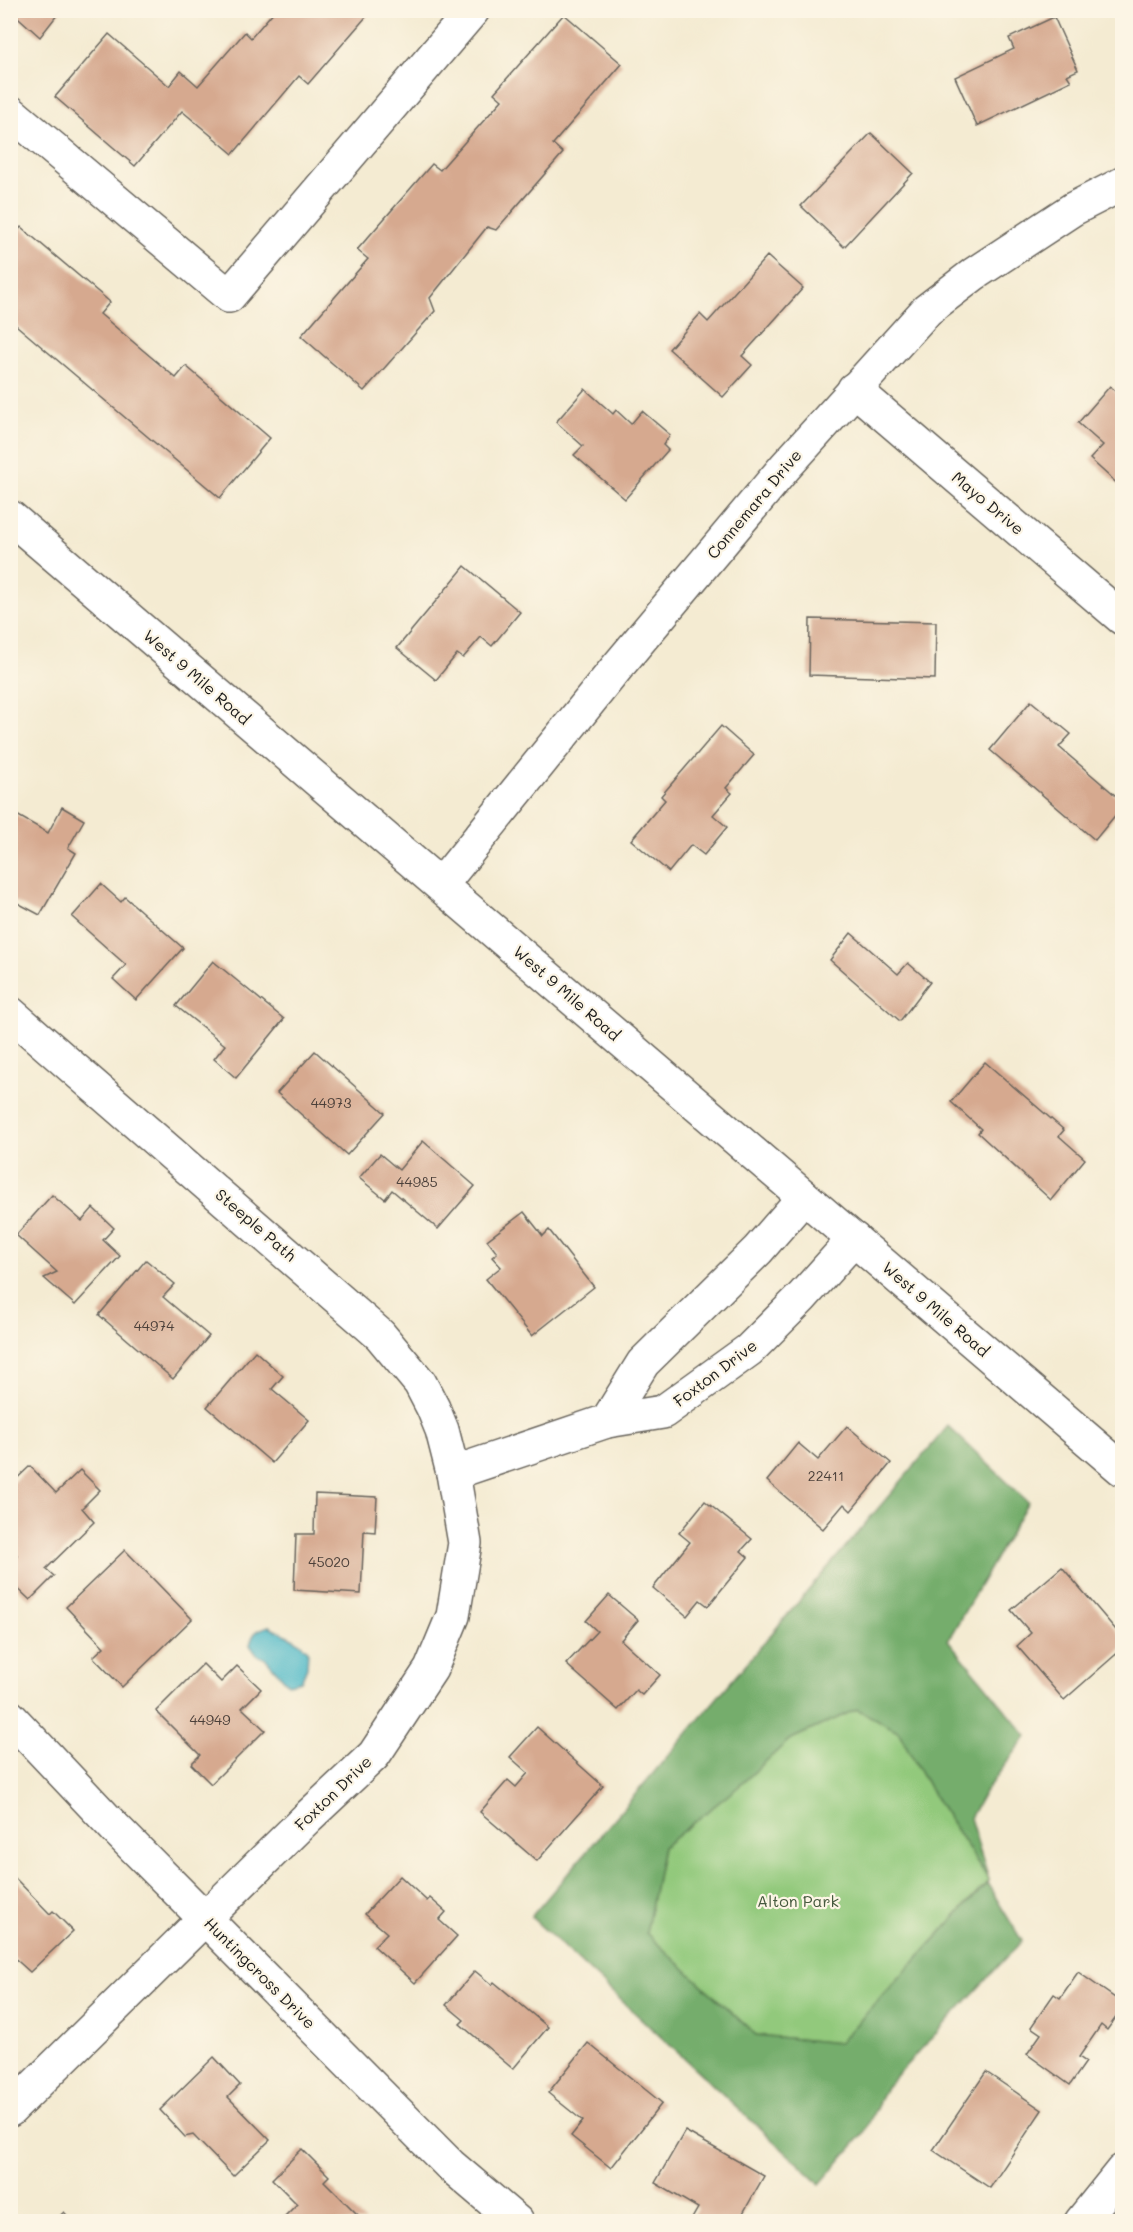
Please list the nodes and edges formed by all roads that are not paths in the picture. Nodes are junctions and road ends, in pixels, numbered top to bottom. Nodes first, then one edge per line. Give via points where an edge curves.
1 (473, 10) edge
2 (10, 112) edge
3 (1122, 184) edge
4 (854, 389) junction
5 (10, 517) edge
6 (1122, 618) edge
7 (441, 885) junction
8 (10, 1013) edge
9 (804, 1197) junction
10 (854, 1239) junction
11 (607, 1421) junction
12 (1122, 1469) edge
13 (453, 1473) junction
14 (10, 1717) edge
15 (206, 1918) junction
16 (10, 2110) edge
17 (1122, 2171) edge
18 (517, 2222) edge
19 (1082, 2222) edge

1 - 2 street via 229,296
3 - 4 street, Connemara Drive via 1073,209 974,274 927,310
4 - 6 street, Mayo Drive
4 - 7 street, Connemara Drive via 618,666
5 - 7 street, West 9 Mile Road
7 - 9 street, West 9 Mile Road
8 - 13 street, Steeple Path via 380,1335 420,1383 429,1400
9 - 10 street, West 9 Mile Road
9 - 11 street via 758,1250 643,1363
10 - 11 street, Foxton Drive via 749,1350 663,1412
10 - 12 street, West 9 Mile Road
11 - 13 street, Foxton Drive
13 - 15 street, Foxton Drive via 465,1543 453,1616 431,1669 374,1755
14 - 15 street, Huntingcross Drive
15 - 16 street, Foxton Drive
15 - 18 street, Huntingcross Drive via 450,2165
17 - 19 street

